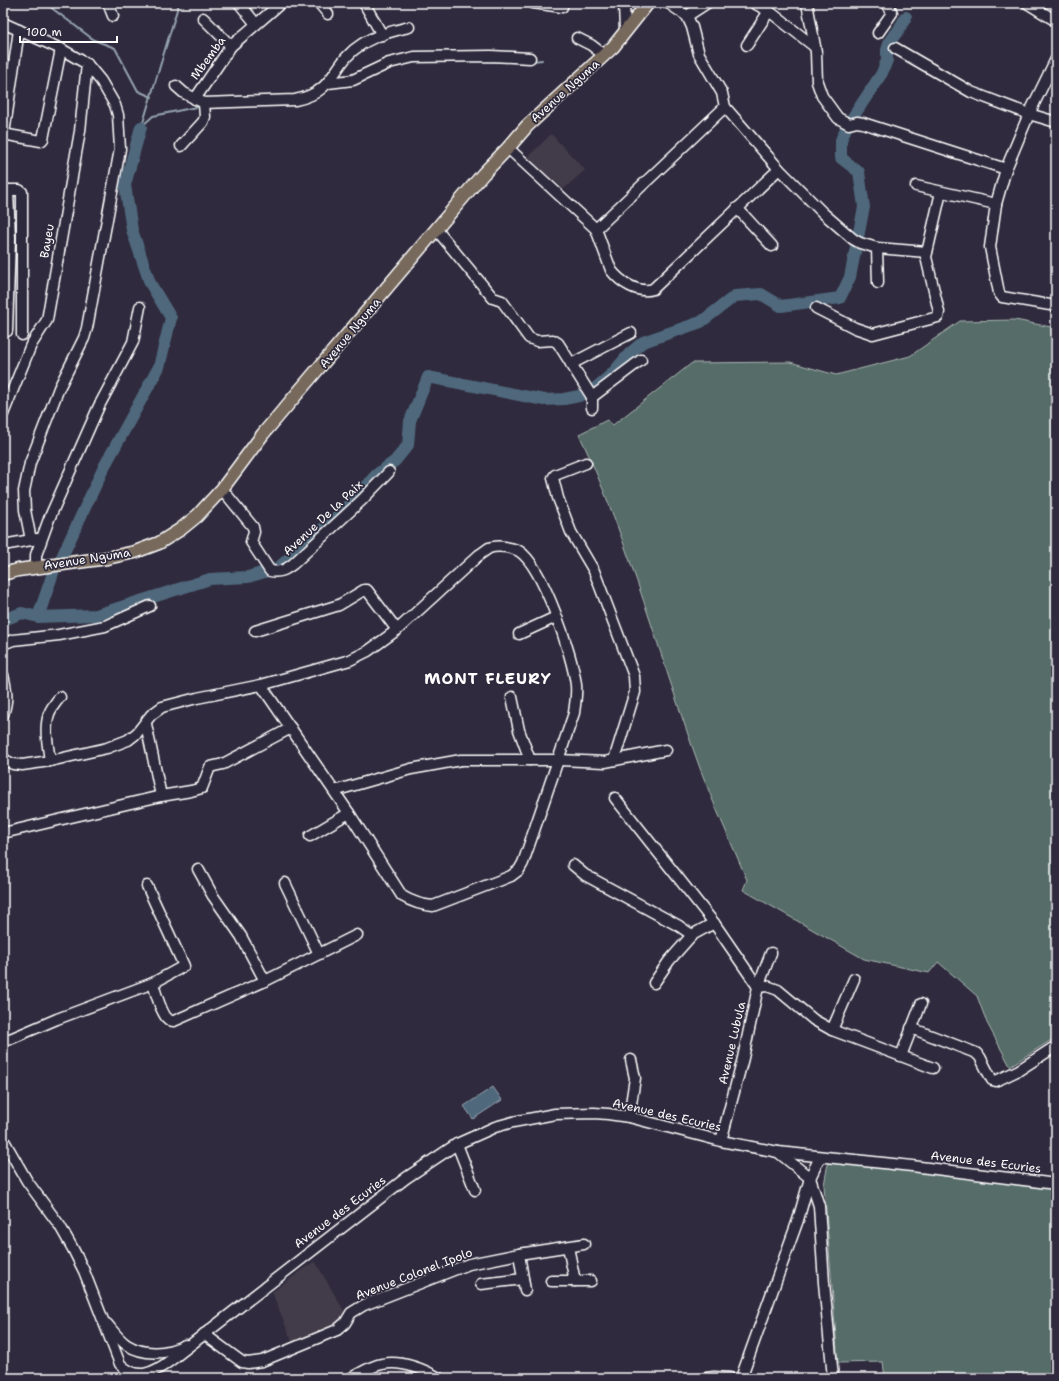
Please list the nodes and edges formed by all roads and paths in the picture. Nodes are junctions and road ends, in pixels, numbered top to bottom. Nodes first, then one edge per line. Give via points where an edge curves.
1 (108, 3) edge
2 (239, 3) edge
3 (281, 3) edge
4 (319, 3) edge
5 (364, 3) edge
6 (533, 3) edge
7 (545, 3) edge
8 (624, 3) edge
9 (648, 3) edge
10 (668, 3) edge
11 (706, 3) edge
12 (754, 3) edge
13 (807, 3) edge
14 (886, 3) edge
15 (1027, 3) edge
16 (562, 7) dead end
17 (769, 11) junction
18 (328, 14) dead end
19 (113, 16) dead end
20 (687, 16) junction
21 (202, 18) dead end
22 (1056, 22) edge
23 (3, 23) edge
24 (256, 24) junction
25 (409, 26) dead end
26 (19, 30) junction
27 (625, 31) junction
28 (382, 34) junction
29 (878, 34) dead end
30 (577, 38) dead end
31 (747, 45) dead end
32 (231, 46) junction
33 (815, 47) junction
34 (895, 48) dead end
35 (61, 49) junction
36 (604, 55) junction
37 (530, 58) dead end
38 (1056, 59) edge
39 (87, 64) junction
40 (328, 83) junction
41 (176, 86) dead end
42 (201, 104) junction
43 (725, 107) junction
44 (1029, 114) junction
45 (1056, 122) edge
46 (3, 134) edge
47 (181, 146) dead end
48 (508, 148) junction
49 (779, 169) junction
50 (1006, 169) junction
51 (916, 186) dead end
52 (6, 190) edge
53 (941, 192) junction
54 (996, 204) junction
55 (737, 208) junction
56 (436, 229) junction
57 (596, 229) junction
58 (6, 238) edge
59 (22, 238) junction
60 (772, 246) dead end
61 (877, 248) junction
62 (927, 252) junction
63 (878, 283) dead end
64 (6, 287) edge
65 (22, 287) junction
66 (1056, 306) edge
67 (140, 307) dead end
68 (816, 308) dead end
69 (5, 331) edge
70 (631, 333) dead end
71 (22, 335) junction
72 (34, 340) junction
73 (641, 360) dead end
74 (571, 364) junction
75 (589, 392) junction
76 (592, 408) dead end
77 (3, 414) edge
78 (586, 463) dead end
79 (389, 472) dead end
80 (222, 489) junction
81 (36, 539) junction
82 (3, 545) edge
83 (36, 567) junction
84 (3, 574) edge
85 (150, 606) dead end
86 (556, 617) junction
87 (396, 630) junction
88 (255, 631) dead end
89 (519, 634) dead end
90 (3, 644) edge
91 (3, 675) edge
92 (261, 685) junction
93 (60, 698) dead end
94 (512, 698) dead end
95 (3, 715) edge
96 (146, 724) junction
97 (291, 728) junction
98 (666, 750) dead end
99 (4, 760) edge
100 (530, 760) junction
101 (559, 760) junction
102 (614, 760) junction
103 (50, 761) junction
104 (334, 791) junction
105 (161, 796) junction
106 (615, 798) dead end
107 (349, 813) junction
108 (3, 833) edge
109 (310, 836) dead end
110 (573, 865) dead end
111 (198, 869) dead end
112 (285, 883) dead end
113 (147, 886) dead end
114 (714, 923) junction
115 (357, 935) dead end
116 (692, 935) junction
117 (771, 953) dead end
118 (319, 954) junction
119 (854, 979) dead end
120 (265, 981) junction
121 (153, 983) junction
122 (654, 983) dead end
123 (758, 986) junction
124 (921, 1004) dead end
125 (912, 1028) junction
126 (832, 1030) junction
127 (3, 1042) edge
128 (1056, 1046) edge
129 (901, 1056) junction
130 (631, 1060) dead end
131 (933, 1068) dead end
132 (629, 1117) junction
133 (3, 1138) edge
134 (721, 1140) junction
135 (457, 1144) junction
136 (778, 1152) junction
137 (820, 1157) junction
138 (810, 1178) junction
139 (1056, 1184) edge
140 (474, 1190) dead end
141 (584, 1244) dead end
142 (568, 1247) junction
143 (519, 1254) junction
144 (523, 1279) junction
145 (575, 1280) junction
146 (551, 1281) dead end
147 (591, 1281) dead end
148 (481, 1284) dead end
149 (525, 1290) dead end
150 (101, 1315) junction
151 (200, 1337) junction
152 (120, 1364) junction
153 (144, 1377) edge
154 (123, 1378) edge
155 (350, 1378) edge
156 (439, 1378) edge
157 (706, 1378) edge
158 (730, 1378) edge
159 (741, 1378) edge
160 (833, 1378) edge

1 - 19 street
2 - 24 street
3 - 24 street, Mbemba
4 - 18 street
5 - 28 street
6 - 7 street
7 - 16 street
8 - 27 street
9 - 27 main road, Avenue Nguma
10 - 20 street
11 - 20 street
12 - 17 street
13 - 33 street
14 - 29 street via 892,13
15 - 22 street
17 - 31 street
17 - 33 street
20 - 43 street via 699,54 722,93
21 - 32 street
23 - 26 street
24 - 32 street, Mbemba
25 - 28 street
26 - 35 street
26 - 46 street
27 - 36 main road, Avenue Nguma
28 - 40 street via 362,44 344,60
30 - 36 street
32 - 42 street, Mbemba
33 - 50 street via 817,82 822,96 836,116 843,121 849,124 857,122
34 - 44 street via 971,92
35 - 39 street
35 - 46 street via 43,140
36 - 48 main road, Avenue Nguma via 540,113
37 - 40 street via 414,57 388,63 353,80
38 - 44 street
39 - 72 street, Bayeu via 80,131 48,314 44,326
39 - 81 street via 115,106 120,149 87,328 59,388 30,464 24,491 25,510
40 - 42 street via 316,93 295,100
41 - 42 street
42 - 47 street, Mbemba via 205,117 203,122
43 - 49 street
43 - 57 street
44 - 45 street
44 - 50 street
48 - 56 main road, Avenue Nguma
48 - 57 street
49 - 55 street
49 - 61 street via 853,239
50 - 54 street
51 - 53 street
52 - 58 street
52 - 59 street via 22,192
53 - 54 street
53 - 62 street
54 - 66 street via 990,247 1000,294 1004,297
55 - 57 street via 653,288 646,291 634,289 614,275
55 - 60 street
56 - 74 street via 493,298 502,301 526,336 533,340 556,341
56 - 80 main road, Avenue Nguma via 263,434
58 - 59 street
58 - 64 street
59 - 65 street
61 - 62 street
61 - 63 street
62 - 68 street via 926,262 939,312 937,318 873,334 855,328
64 - 65 street
64 - 69 street
65 - 71 street
67 - 81 street via 133,342 99,406
69 - 71 street
70 - 74 street
71 - 72 street
72 - 77 street, Bayeu
73 - 75 street
74 - 75 street
75 - 76 street
78 - 102 street via 553,478 571,532 594,572 634,676 635,692
79 - 80 street, Avenue De la Paix via 288,568 280,572 269,569 251,542 253,527
80 - 83 main road, Avenue Nguma via 197,516 159,543 107,558
81 - 82 street
81 - 83 street
83 - 84 main road, Avenue Nguma
85 - 90 street via 106,626 13,640
86 - 87 street via 550,599 525,556 510,548 496,547 489,548 479,555
86 - 89 street
86 - 101 street via 570,654 576,686 574,713
87 - 88 street via 369,592 364,590 340,605
87 - 92 street via 368,651 350,660
91 - 95 street via 7,696
92 - 96 street via 162,707 151,715
92 - 97 street
93 - 103 street via 50,713 47,728
94 - 100 street via 519,730
96 - 103 street via 128,740 107,748
96 - 105 street
97 - 104 street
97 - 105 street via 223,764 210,767 202,788
98 - 102 street
99 - 103 street via 22,765
100 - 101 street
100 - 104 street via 461,760 410,769
101 - 102 street
101 - 107 street via 519,870 512,876 433,906 421,906 402,896
104 - 107 street
105 - 108 street
106 - 114 street
107 - 109 street
110 - 116 street via 589,877
111 - 120 street via 241,936
112 - 118 street
113 - 121 street via 184,966
114 - 116 street
114 - 123 street
115 - 118 street
116 - 122 street
117 - 123 street, Avenue Lubula
118 - 120 street
119 - 126 street
120 - 121 street via 174,1021 166,1018
121 - 127 street
123 - 126 street via 778,990 814,1020
123 - 134 street, Avenue Lubula via 743,1058
124 - 125 street
125 - 128 street via 976,1053 992,1080 996,1081 1019,1070
125 - 129 street
126 - 129 street
129 - 131 street
130 - 132 street via 635,1078
132 - 134 street, Avenue des Ecuries
132 - 135 street, Avenue des Ecuries via 594,1113 555,1114 505,1124
133 - 150 street, Avenue des Ecuries via 27,1181 60,1226 84,1271
134 - 136 street, Avenue des Ecuries
135 - 140 street
135 - 151 street, Avenue des Ecuries via 406,1178
136 - 137 street, Avenue des Ecuries
136 - 138 street
137 - 138 street
137 - 139 street, Avenue des Ecuries
138 - 159 street via 798,1220
138 - 160 street via 819,1206
141 - 142 street, Avenue Colonel Ipolo
142 - 143 street, Avenue Colonel Ipolo
142 - 145 street
143 - 144 street
143 - 151 street, Avenue Colonel Ipolo via 469,1264 364,1306 351,1313 337,1330 262,1361 242,1362
144 - 148 street
144 - 149 street
145 - 146 street
145 - 147 street
150 - 151 street, Avenue des Ecuries via 126,1345 153,1353 164,1353 180,1348
150 - 152 street, Avenue des Ecuries
151 - 153 street, Avenue des Ecuries via 157,1371
152 - 153 street, Avenue des Ecuries via 131,1374
152 - 154 street
155 - 156 street via 370,1368 397,1363 412,1366
157 - 158 street

